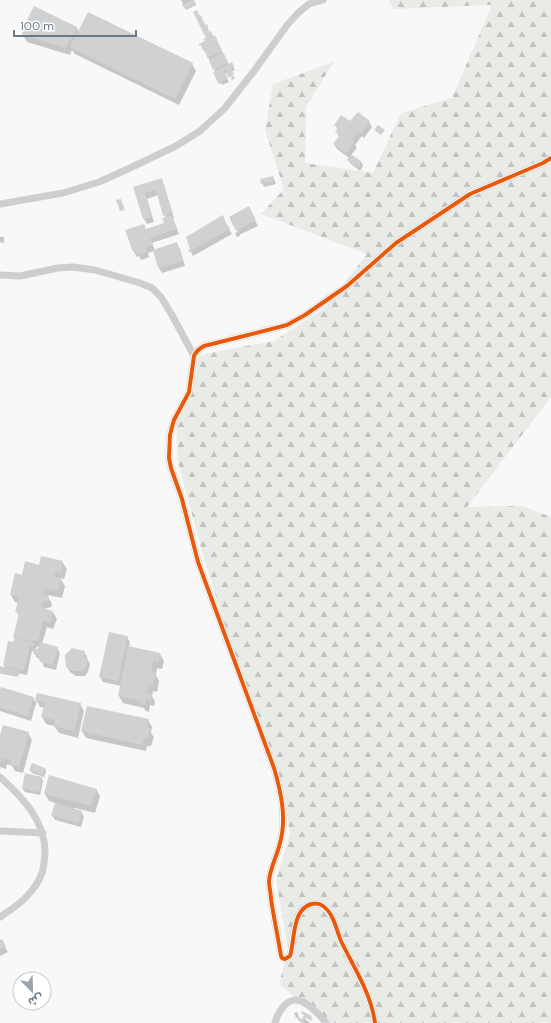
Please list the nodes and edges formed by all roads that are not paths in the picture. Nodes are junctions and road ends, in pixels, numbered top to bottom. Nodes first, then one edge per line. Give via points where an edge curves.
1 (323, 0) edge
2 (551, 158) edge
3 (0, 204) edge
4 (0, 275) edge
5 (194, 356) junction
6 (0, 670) edge
7 (16, 673) dead end
8 (0, 777) edge
9 (0, 831) edge
10 (43, 834) junction
11 (0, 917) edge
12 (275, 1023) edge
13 (326, 1023) edge
14 (375, 1023) edge

1 - 3 street via 309,4 298,13 225,108 200,131 176,146 99,182 63,193
2 - 5 street via 470,194 396,243 347,286 287,325 204,346
4 - 5 street via 20,276 77,267 140,282 152,288 161,297
5 - 14 street via 189,392 171,431 169,458 198,562 279,785 282,835 269,881 281,956 285,959 290,956 294,931 303,909 314,904 323,906 333,919 363,983
6 - 7 street
8 - 10 street via 29,807
9 - 10 street
10 - 11 street via 44,862 35,887 16,906
12 - 13 street via 282,1007 295,1000 303,1002

